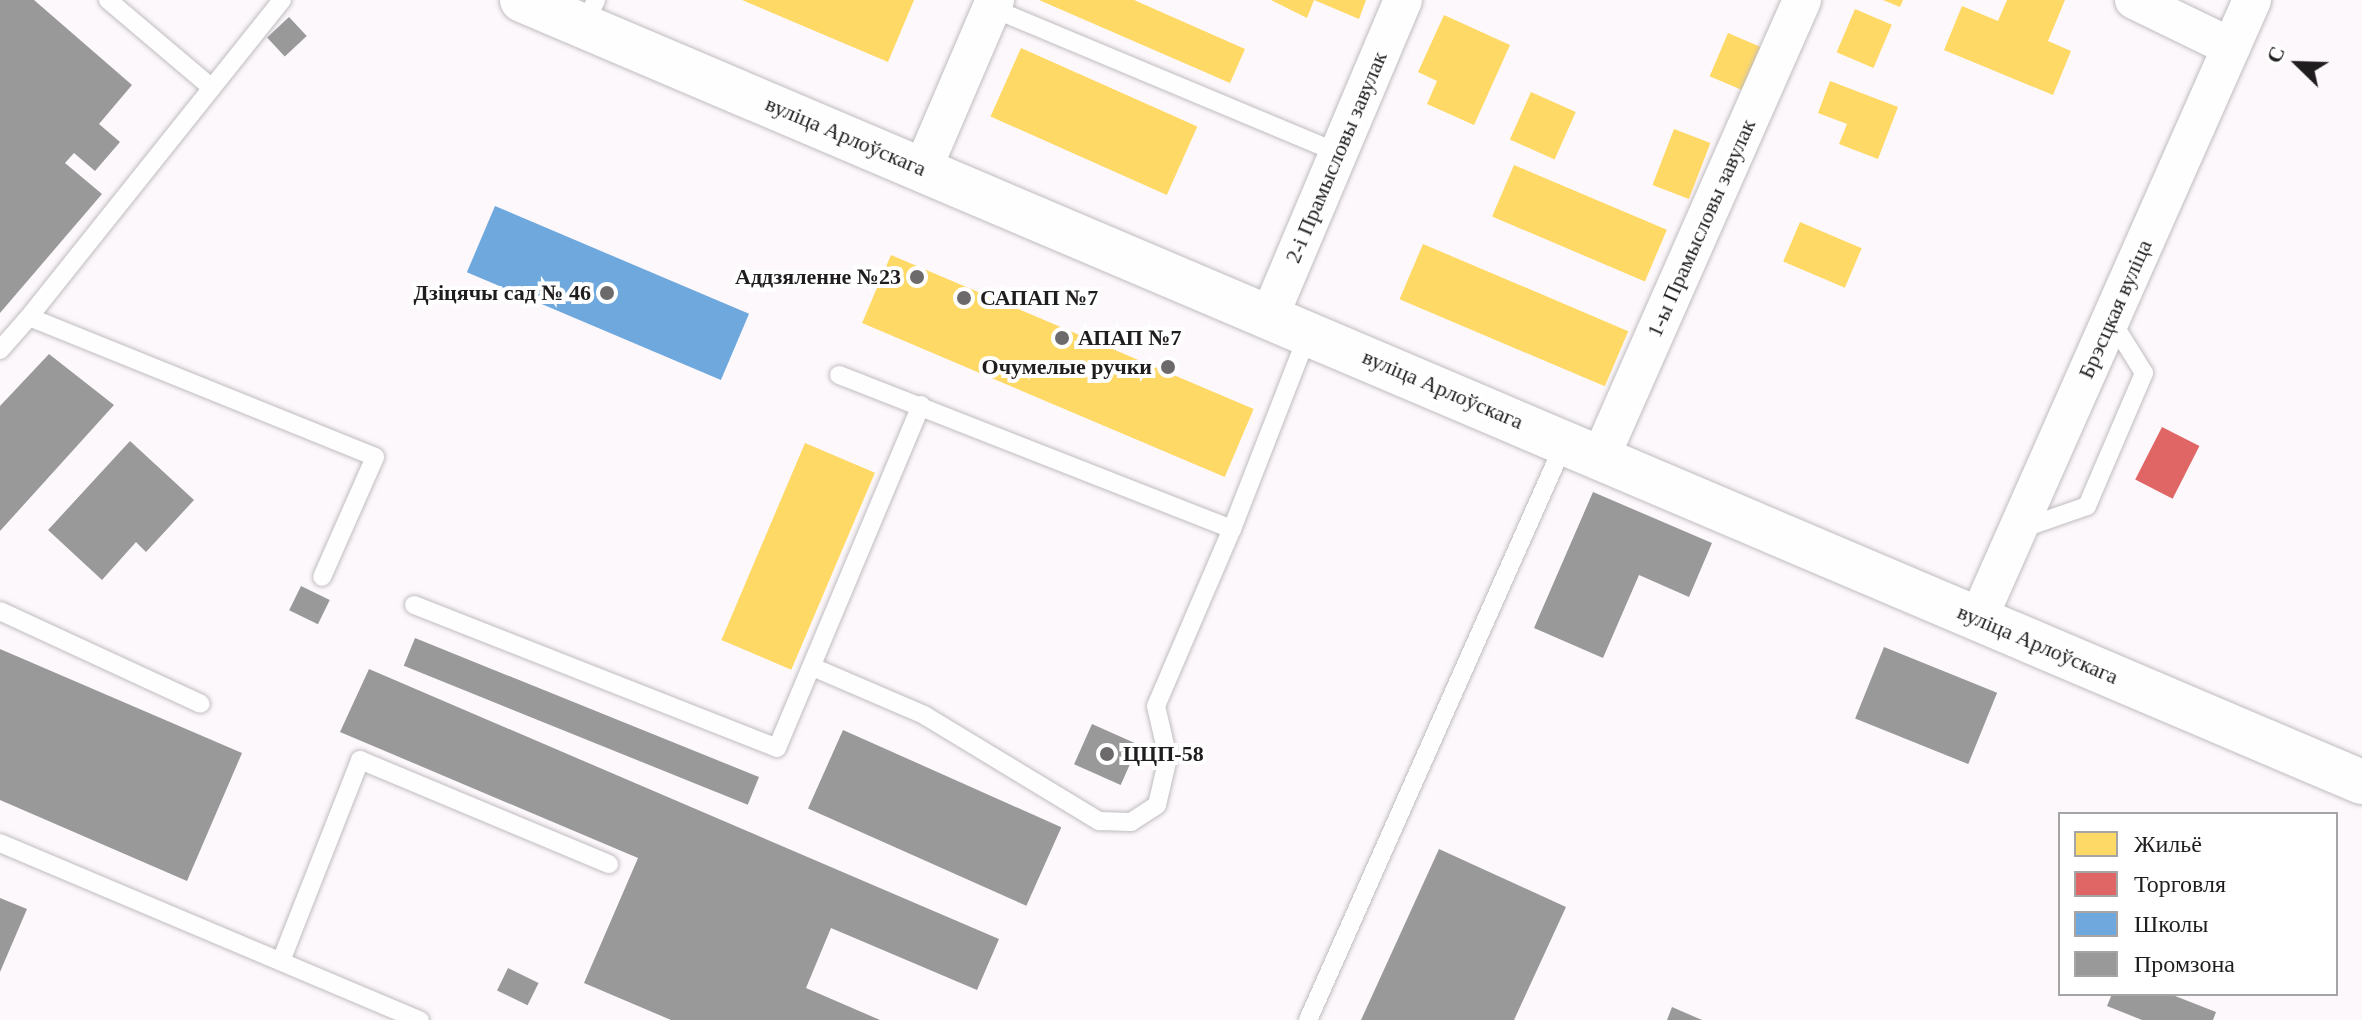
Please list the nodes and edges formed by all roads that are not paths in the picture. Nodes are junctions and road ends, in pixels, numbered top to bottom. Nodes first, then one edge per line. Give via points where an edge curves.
1 (108, 0) edge
2 (282, 0) edge
3 (522, 0) edge
4 (1403, 0) edge
5 (1802, 0) edge
6 (2134, 0) edge
7 (2252, 0) edge
8 (994, 4) edge
9 (590, 13) edge
10 (2231, 47) junction
11 (212, 88) junction
12 (1337, 152) junction
13 (923, 168) junction
14 (29, 317) junction
15 (2111, 320) junction
16 (1290, 324) junction
17 (0, 350) edge
18 (839, 375) dead end
19 (921, 405) junction
20 (1583, 449) junction
21 (1232, 529) junction
22 (2018, 530) junction
23 (322, 577) dead end
24 (414, 605) dead end
25 (0, 611) edge
26 (1978, 619) junction
27 (815, 668) junction
28 (201, 704) dead end
29 (2362, 782) edge
30 (0, 843) edge
31 (609, 864) dead end
32 (281, 961) junction
33 (420, 1020) edge
34 (1308, 1020) edge

1 - 11 lane
2 - 11 lane
3 - 9 street, вуліца Арлоўскага
4 - 12 street, 2-і Прамысловы завулак
5 - 20 street, 1-ы Прамысловы завулак
6 - 10 street
7 - 10 street, Брэсцкая вуліца
8 - 12 lane
8 - 13 street
9 - 13 street, вуліца Арлоўскага
10 - 15 street, Брэсцкая вуліца
11 - 14 lane
12 - 16 street, 2-і Прамысловы завулак
13 - 16 street, вуліца Арлоўскага
14 - 17 lane
14 - 23 lane via 375,457
15 - 22 street, Брэсцкая вуліца
15 - 22 lane via 2144,373 2087,506
16 - 20 street, вуліца Арлоўскага
16 - 21 lane
18 - 19 lane
19 - 21 lane
19 - 27 lane
20 - 26 street, вуліца Арлоўскага
20 - 34 lane
21 - 27 lane via 1156,706 1168,758 1157,805 1131,822 1099,821 924,715
22 - 26 street, Брэсцкая вуліца
24 - 27 lane via 777,748
25 - 28 lane
26 - 29 street, вуліца Арлоўскага
30 - 32 lane
31 - 32 lane via 360,760
32 - 33 lane

